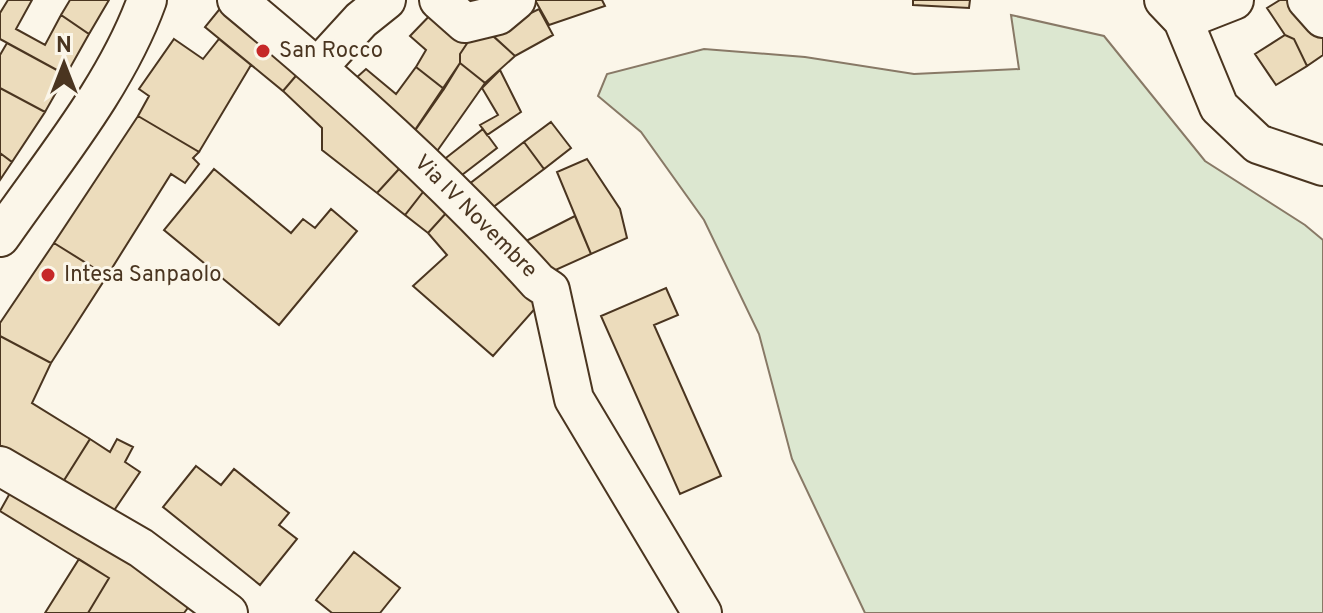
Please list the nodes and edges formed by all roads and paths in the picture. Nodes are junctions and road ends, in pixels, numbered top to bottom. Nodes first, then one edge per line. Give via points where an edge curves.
1 (147, 0) edge
2 (237, 0) edge
3 (386, 0) edge
4 (439, 0) edge
5 (516, 0) edge
6 (1234, 0) edge
7 (1307, 0) edge
8 (1173, 10) edge
9 (1323, 18) edge
10 (318, 67) junction
11 (1323, 166) edge
12 (0, 237) edge
13 (0, 466) edge
14 (228, 613) edge
15 (702, 613) edge

1 - 12 street via 127,48
2 - 10 street, Via IV Novembre
3 - 10 street
4 - 5 street via 465,23 498,15
6 - 8 street
7 - 9 street
8 - 11 street via 1219,107 1258,144
10 - 15 street, Via IV Novembre via 550,290 574,399
13 - 14 street via 141,548

